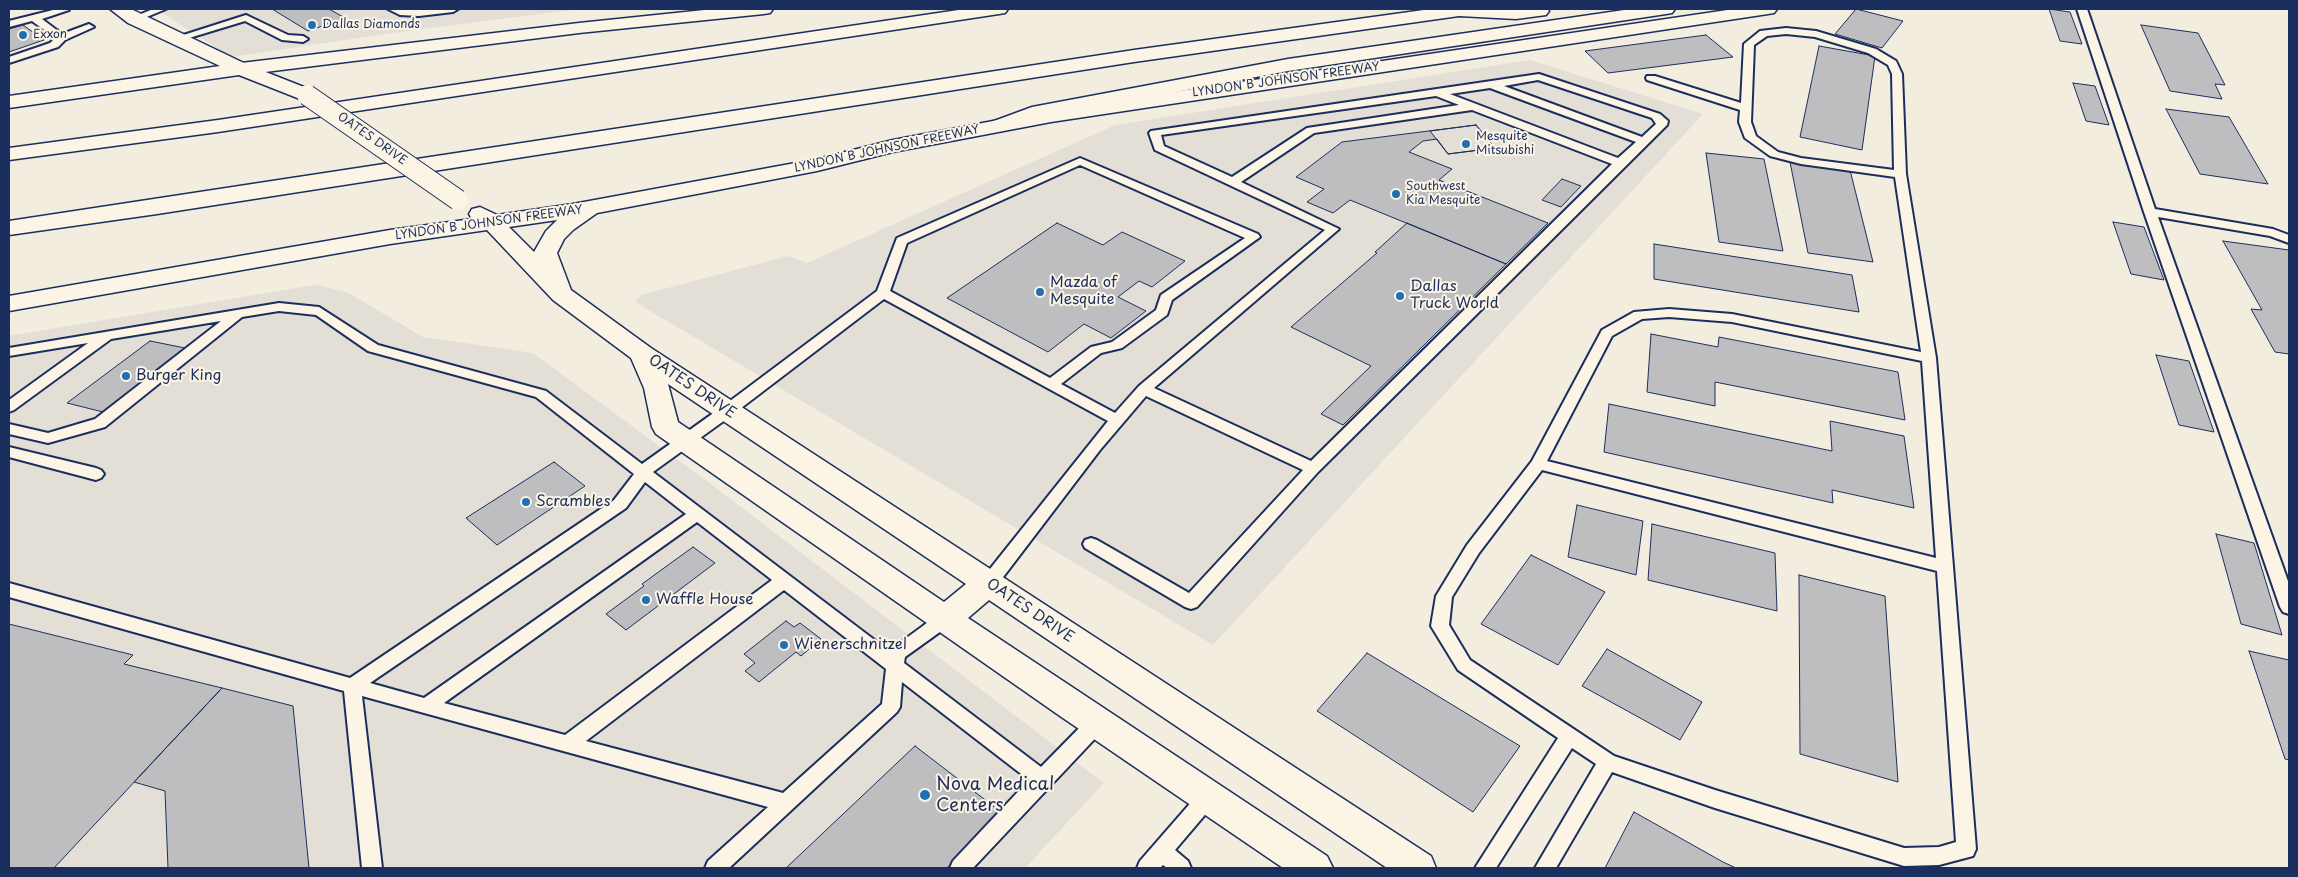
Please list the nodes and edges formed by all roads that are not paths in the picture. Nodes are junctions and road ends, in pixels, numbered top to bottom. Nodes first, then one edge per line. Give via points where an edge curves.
1 (119, 9) edge
2 (161, 9) edge
3 (235, 9) edge
4 (393, 9) edge
5 (453, 9) edge
6 (764, 9) edge
7 (999, 9) edge
8 (1559, 9) edge
9 (1666, 9) edge
10 (1768, 9) edge
11 (2082, 9) edge
12 (64, 10) edge
13 (441, 10) edge
14 (1461, 10) edge
15 (36, 18) junction
16 (246, 18) junction
17 (134, 19) junction
18 (9, 24) edge
19 (89, 28) dead end
20 (61, 38) junction
21 (176, 39) junction
22 (303, 39) dead end
23 (9, 60) edge
24 (241, 70) junction
25 (1651, 78) dead end
26 (1490, 85) junction
27 (1437, 93) junction
28 (9, 102) edge
29 (1473, 107) junction
30 (1745, 108) junction
31 (1001, 125) junction
32 (1643, 141) junction
33 (9, 154) edge
34 (1620, 163) junction
35 (1900, 174) junction
36 (1233, 182) junction
37 (591, 208) junction
38 (2150, 212) junction
39 (491, 221) junction
40 (9, 228) edge
41 (2289, 239) edge
42 (884, 293) junction
43 (562, 295) junction
44 (9, 304) edge
45 (239, 313) junction
46 (109, 335) junction
47 (9, 352) edge
48 (642, 354) junction
49 (1929, 358) junction
50 (1051, 384) junction
51 (1144, 389) junction
52 (9, 407) edge
53 (727, 410) junction
54 (1117, 420) junction
55 (9, 430) edge
56 (684, 439) junction
57 (9, 452) edge
58 (1538, 464) junction
59 (1313, 468) junction
60 (643, 473) junction
61 (96, 474) dead end
62 (697, 514) junction
63 (1091, 544) dead end
64 (1944, 566) junction
65 (783, 581) junction
66 (988, 584) junction
67 (9, 590) edge
68 (2289, 607) edge
69 (945, 619) junction
70 (895, 668) junction
71 (352, 686) junction
72 (426, 706) junction
73 (1097, 723) junction
74 (1570, 736) junction
75 (568, 744) junction
76 (1608, 762) junction
77 (1042, 779) junction
78 (1208, 797) junction
79 (787, 803) junction
80 (1162, 852) junction
81 (372, 868) edge
82 (716, 868) edge
83 (960, 868) edge
84 (1147, 868) edge
85 (1181, 868) edge
86 (1314, 868) edge
87 (1418, 868) edge
88 (1485, 868) edge
89 (1545, 868) edge

1 - 17 main road, OATES DRIVE
2 - 17 lane
3 - 16 lane
4 - 13 lane via 409,13
5 - 13 lane
6 - 24 main road via 579,28
7 - 33 main road via 218,126
8 - 14 main road via 1516,14
9 - 31 main road via 1288,65 1032,113
10 - 31 main road, LYNDON B JOHNSON FREEWAY
11 - 38 lane
12 - 15 lane
14 - 40 main road via 1134,56 157,208
15 - 18 lane
15 - 20 lane
16 - 21 lane
16 - 22 lane via 286,38
17 - 21 main road, OATES DRIVE
19 - 20 lane
20 - 23 lane via 54,45
21 - 24 main road, OATES DRIVE
24 - 28 main road
24 - 39 main road, OATES DRIVE, bridge via 307,95
25 - 30 lane
26 - 27 lane
26 - 32 lane
26 - 32 lane via 1539,77 1648,112 1662,121
27 - 29 lane
27 - 36 lane via 1155,133 1159,148
29 - 34 lane
29 - 36 lane via 1311,130
30 - 35 lane via 1745,122 1751,138 1774,154 1800,161
30 - 35 lane via 1749,44 1764,33 1816,34 1872,51 1892,63 1897,74
31 - 37 main road, LYNDON B JOHNSON FREEWAY
32 - 34 lane
34 - 59 lane
35 - 49 lane
36 - 51 lane via 1333,229
37 - 39 main road, LYNDON B JOHNSON FREEWAY
37 - 43 main road via 554,236 545,253
38 - 41 lane
38 - 68 lane
39 - 43 main road, OATES DRIVE
39 - 44 main road, LYNDON B JOHNSON FREEWAY
42 - 50 lane
42 - 50 lane via 901,241 1080,161 1254,236 1166,298 1162,312 1117,345 1096,350
42 - 53 lane
43 - 48 main road, OATES DRIVE
45 - 46 lane
45 - 55 lane via 100,423 48,438
45 - 60 lane via 279,307 318,311 373,348 541,394
46 - 47 lane
46 - 52 lane
48 - 53 main road, OATES DRIVE
48 - 56 main road, OATES DRIVE via 658,388 666,427
49 - 58 lane via 1732,318 1669,313 1639,315 1607,333
49 - 64 lane
50 - 54 lane
51 - 54 lane
51 - 59 lane
53 - 56 lane
53 - 66 main road, OATES DRIVE
54 - 66 lane
56 - 60 lane
56 - 69 main road, OATES DRIVE
57 - 61 lane
58 - 64 lane
58 - 74 lane via 1473,549 1444,596 1440,626 1464,664
59 - 63 lane via 1191,602
60 - 62 lane
60 - 71 lane via 620,504
62 - 65 lane
62 - 72 lane
64 - 76 lane via 1966,849 1939,856 1904,857 1715,799
65 - 70 lane
65 - 75 lane
66 - 69 main road
66 - 87 main road, OATES DRIVE
67 - 71 lane
69 - 70 lane via 896,654
69 - 73 main road, OATES DRIVE
70 - 77 lane
70 - 79 lane via 891,707
71 - 72 lane
71 - 81 lane
72 - 75 lane
73 - 77 lane
73 - 78 main road, OATES DRIVE
74 - 76 lane
74 - 88 lane
75 - 79 lane
76 - 89 lane
77 - 83 lane
78 - 80 lane
78 - 86 main road, OATES DRIVE
79 - 82 lane
80 - 84 lane
80 - 85 lane

